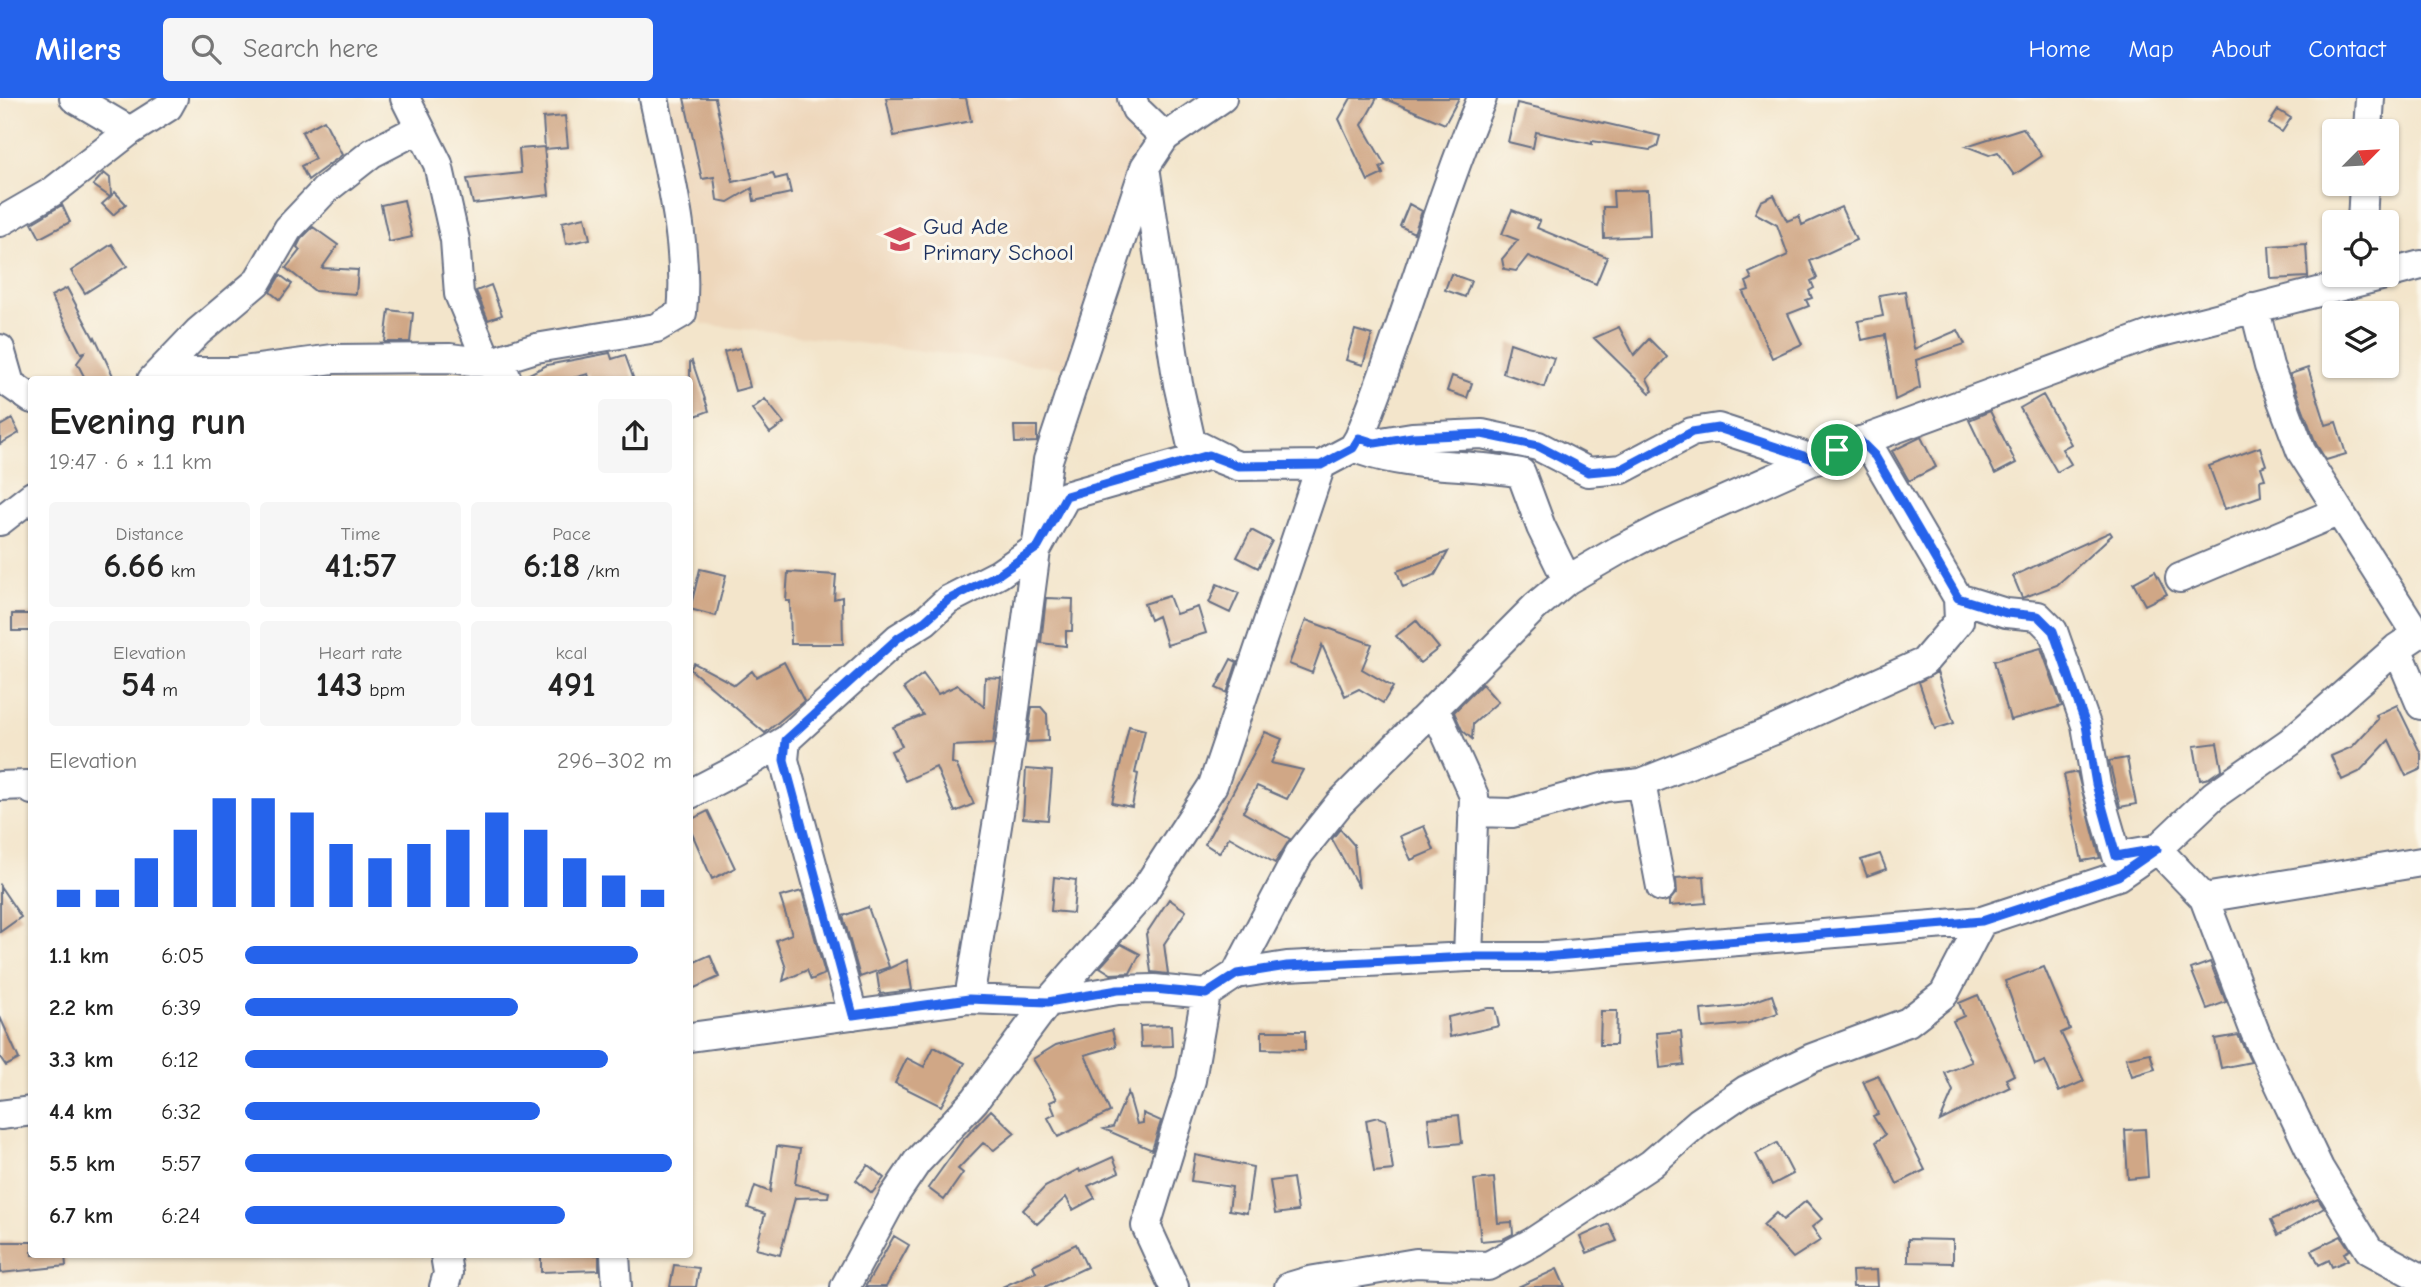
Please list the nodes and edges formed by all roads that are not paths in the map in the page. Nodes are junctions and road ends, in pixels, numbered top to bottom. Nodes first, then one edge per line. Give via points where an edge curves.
1 (74, 98) edge
2 (173, 98) edge
3 (404, 98) edge
4 (653, 98) edge
5 (1132, 98) edge
6 (1222, 98) edge
7 (1482, 98) edge
8 (2370, 98) edge
9 (2369, 119) edge
10 (420, 128) junction
11 (130, 131) junction
12 (1165, 137) junction
13 (1145, 167) junction
14 (0, 222) edge
15 (2421, 265) edge
16 (2399, 271) edge
17 (2336, 287) edge
18 (2252, 308) junction
19 (0, 349) edge
20 (497, 371) edge
21 (156, 376) edge
22 (28, 396) edge
23 (1356, 443) junction
24 (1826, 455) junction
25 (1321, 465) junction
26 (1238, 466) junction
27 (28, 499) edge
28 (2337, 512) junction
29 (0, 521) edge
30 (1038, 547) junction
31 (2180, 578) dead end
32 (1567, 580) junction
33 (1958, 598) junction
34 (2411, 638) edge
35 (2421, 705) edge
36 (1420, 722) junction
37 (786, 740) junction
38 (1641, 783) junction
39 (0, 786) edge
40 (28, 786) edge
41 (693, 792) edge
42 (1473, 812) junction
43 (2157, 849) junction
44 (2421, 862) edge
45 (1661, 887) dead end
46 (2204, 898) junction
47 (1982, 921) junction
48 (1468, 957) junction
49 (1237, 974) junction
50 (1206, 994) junction
51 (969, 999) junction
52 (1048, 1002) junction
53 (853, 1015) junction
54 (693, 1032) edge
55 (28, 1112) edge
56 (0, 1115) edge
57 (446, 1258) edge
58 (615, 1258) edge
59 (1483, 1276) edge
60 (2421, 1278) edge
61 (444, 1287) edge
62 (617, 1287) edge
63 (845, 1287) edge
64 (1174, 1287) edge
65 (1289, 1287) edge

1 - 11 street
2 - 11 street
3 - 10 street
4 - 20 street via 681,233 682,313 656,328 536,348
5 - 12 street via 1136,109
6 - 12 street
7 - 23 street via 1458,155 1391,361
8 - 9 street
10 - 20 street via 438,164 455,240 459,294
10 - 21 street via 372,153 325,190 288,229 257,282 198,332
11 - 14 street via 52,192
12 - 13 street
13 - 26 street via 1191,442
13 - 30 street via 1048,460
15 - 16 street
17 - 18 street
18 - 24 street via 2150,335
18 - 28 street via 2301,452
19 - 22 street via 10,384
20 - 21 street via 450,358 333,359 236,372
23 - 24 street via 1482,434 1538,446 1588,472 1622,469 1692,432 1718,428
23 - 25 street
23 - 32 street via 1381,457 1521,473
24 - 32 street via 1664,527
24 - 33 street via 1860,441 1875,456
25 - 26 street
25 - 52 street via 1213,785 1143,893
26 - 30 street via 1209,455 1066,496
27 - 29 street
28 - 31 street
28 - 34 street
30 - 37 street via 948,600 898,638
30 - 51 street
32 - 36 street
33 - 38 street via 1959,621 1924,662 1772,731
33 - 43 street via 2006,613 2038,616 2053,631 2086,725 2116,856
34 - 35 street
34 - 43 street via 2290,742 2214,795
36 - 42 street via 1437,714 1474,796
36 - 49 street via 1339,804 1299,854
37 - 41 street
37 - 53 street via 784,760
38 - 42 street via 1605,787 1512,813
38 - 45 street
39 - 40 street
42 - 48 street
43 - 46 street
43 - 47 street via 2118,876
44 - 46 street
46 - 60 street via 2255,1032 2319,1168 2368,1250
47 - 48 street via 1543,957
47 - 59 street via 1944,994 1908,1021 1811,1058 1746,1090 1699,1122 1651,1164
48 - 49 street via 1343,961
49 - 50 street
50 - 52 street via 1118,990
50 - 64 street via 1191,1080 1146,1226
51 - 52 street
51 - 53 street
52 - 63 street via 975,1100 917,1162
53 - 54 street
55 - 56 street
57 - 61 street
58 - 62 street
59 - 65 street via 1416,1263

